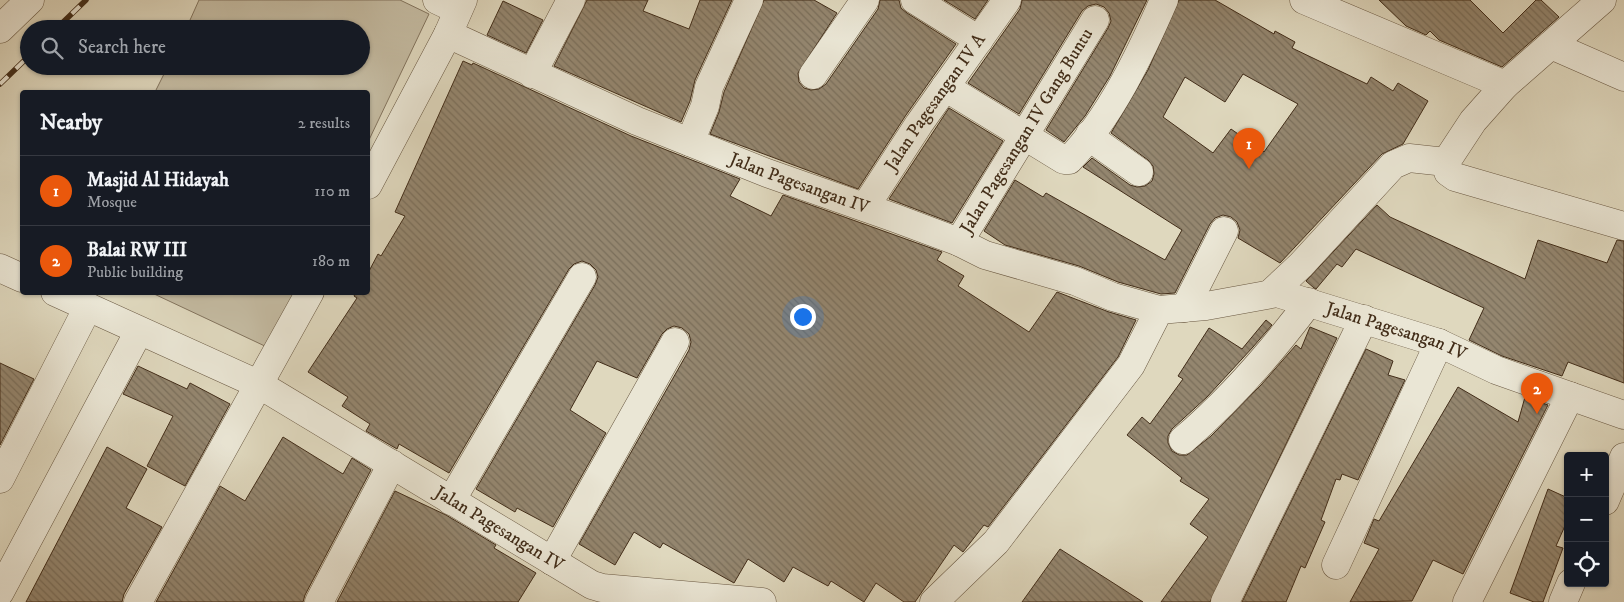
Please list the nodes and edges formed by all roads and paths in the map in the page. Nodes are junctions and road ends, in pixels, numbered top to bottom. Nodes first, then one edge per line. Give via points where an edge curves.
1 (30, 0) edge
2 (570, 0) edge
3 (748, 0) edge
4 (865, 0) edge
5 (915, 0) edge
6 (1007, 0) edge
7 (1164, 0) edge
8 (1304, 0) edge
9 (1602, 0) edge
10 (1355, 9) edge
11 (452, 11) edge
12 (1095, 20) dead end
13 (0, 29) edge
14 (978, 40) junction
15 (1551, 45) junction
16 (532, 74) junction
17 (813, 75) dead end
18 (1624, 77) edge
19 (1505, 84) junction
20 (945, 87) junction
21 (1090, 134) junction
22 (1025, 135) junction
23 (690, 142) junction
24 (1433, 161) junction
25 (1139, 172) dead end
26 (370, 181) edge
27 (865, 207) junction
28 (1624, 226) edge
29 (1224, 231) dead end
30 (959, 242) junction
31 (0, 268) edge
32 (20, 277) edge
33 (582, 277) dead end
34 (62, 295) edge
35 (308, 295) edge
36 (1290, 297) junction
37 (88, 307) junction
38 (1172, 309) junction
39 (1364, 319) junction
40 (140, 331) junction
41 (675, 342) dead end
42 (1439, 343) junction
43 (260, 385) junction
44 (1570, 396) junction
45 (1624, 415) edge
46 (1183, 440) dead end
47 (1624, 457) edge
48 (392, 464) junction
49 (0, 479) edge
50 (1607, 497) edge
51 (451, 501) junction
52 (552, 561) junction
53 (1336, 565) dead end
54 (1569, 587) edge
55 (0, 592) edge
56 (138, 602) edge
57 (319, 602) edge
58 (762, 602) edge
59 (934, 602) edge
60 (1226, 602) edge
61 (1467, 602) edge
62 (1563, 602) edge

1 - 13 street
2 - 16 street
3 - 23 street via 709,87 703,113
4 - 17 street
5 - 14 street
6 - 14 street, Jalan Pagesangan IV A
7 - 21 street via 1135,65
8 - 10 street
9 - 15 street
10 - 19 street
11 - 16 street, Jalan Pagesangan IV
11 - 26 street
12 - 22 street, Jalan Pagesangan IV Gang Buntu
14 - 20 street, Jalan Pagesangan IV A
15 - 18 street
15 - 19 street
16 - 23 street, Jalan Pagesangan IV
19 - 24 street
20 - 22 street
20 - 27 street, Jalan Pagesangan IV A
21 - 22 street via 1069,160
21 - 25 street
22 - 30 street, Jalan Pagesangan IV Gang Buntu
23 - 27 street, Jalan Pagesangan IV
24 - 28 street via 1455,177
24 - 36 street via 1402,160 1393,165 1276,290
27 - 30 street, Jalan Pagesangan IV
29 - 38 street
30 - 38 street, Jalan Pagesangan IV via 985,255 1074,281 1113,297
31 - 32 street
33 - 51 street
34 - 37 street, Jalan Pagesangan IV
35 - 43 street
36 - 38 street, Jalan Pagesangan IV
36 - 39 street, Jalan Pagesangan IV
36 - 46 street via 1257,370 1219,410
37 - 40 street, Jalan Pagesangan IV
37 - 49 street
38 - 59 street via 996,542
39 - 42 street, Jalan Pagesangan IV
39 - 60 street
40 - 43 street, Jalan Pagesangan IV
40 - 55 street
41 - 52 street
42 - 44 street, Jalan Pagesangan IV via 1496,370
42 - 53 street
43 - 48 street, Jalan Pagesangan IV
43 - 56 street
44 - 45 street, Jalan Pagesangan IV
44 - 61 street
47 - 50 street
48 - 51 street, Jalan Pagesangan IV
48 - 57 street
51 - 52 street, Jalan Pagesangan IV
52 - 58 street, Jalan Pagesangan IV via 602,588
54 - 62 street

